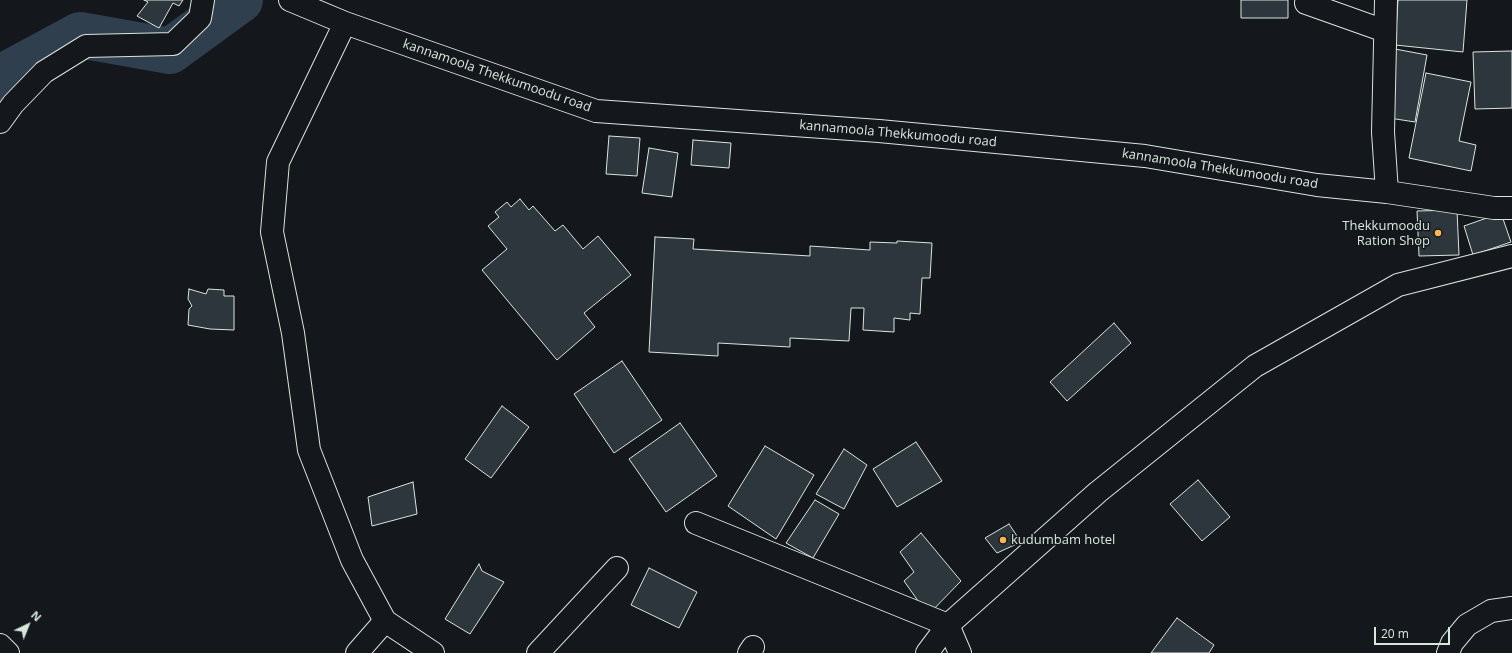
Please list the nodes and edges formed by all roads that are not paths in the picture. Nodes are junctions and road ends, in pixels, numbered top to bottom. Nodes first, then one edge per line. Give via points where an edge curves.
1 (203, 0) edge
2 (1386, 0) edge
3 (295, 2) edge
4 (1306, 3) dead end
5 (345, 23) junction
6 (1385, 31) junction
7 (0, 122) edge
8 (1387, 192) junction
9 (1512, 208) edge
10 (1512, 256) edge
11 (696, 523) dead end
12 (617, 568) dead end
13 (1512, 608) edge
14 (385, 621) junction
15 (948, 625) junction
16 (0, 645) edge
17 (8, 653) edge
18 (357, 653) edge
19 (433, 653) edge
20 (538, 653) edge
21 (927, 653) edge
22 (960, 653) edge
23 (1448, 653) edge

1 - 7 street via 200,18 173,44 86,46 44,72 13,104
2 - 6 street
3 - 5 street, kannamoola Thekkumoodu road
4 - 6 street
5 - 8 street, kannamoola Thekkumoodu road via 596,111 879,131 1145,156 1317,185
5 - 14 street via 278,162 272,232 293,333 309,450 352,560
6 - 8 street via 1383,132
8 - 9 street, kannamoola Thekkumoodu road via 1494,208
10 - 15 street via 1398,285 1255,366 1098,492
11 - 15 street
12 - 20 street
13 - 23 street via 1491,611 1467,625 1452,643
14 - 18 street
14 - 19 street
15 - 21 street
15 - 22 street
16 - 17 street

